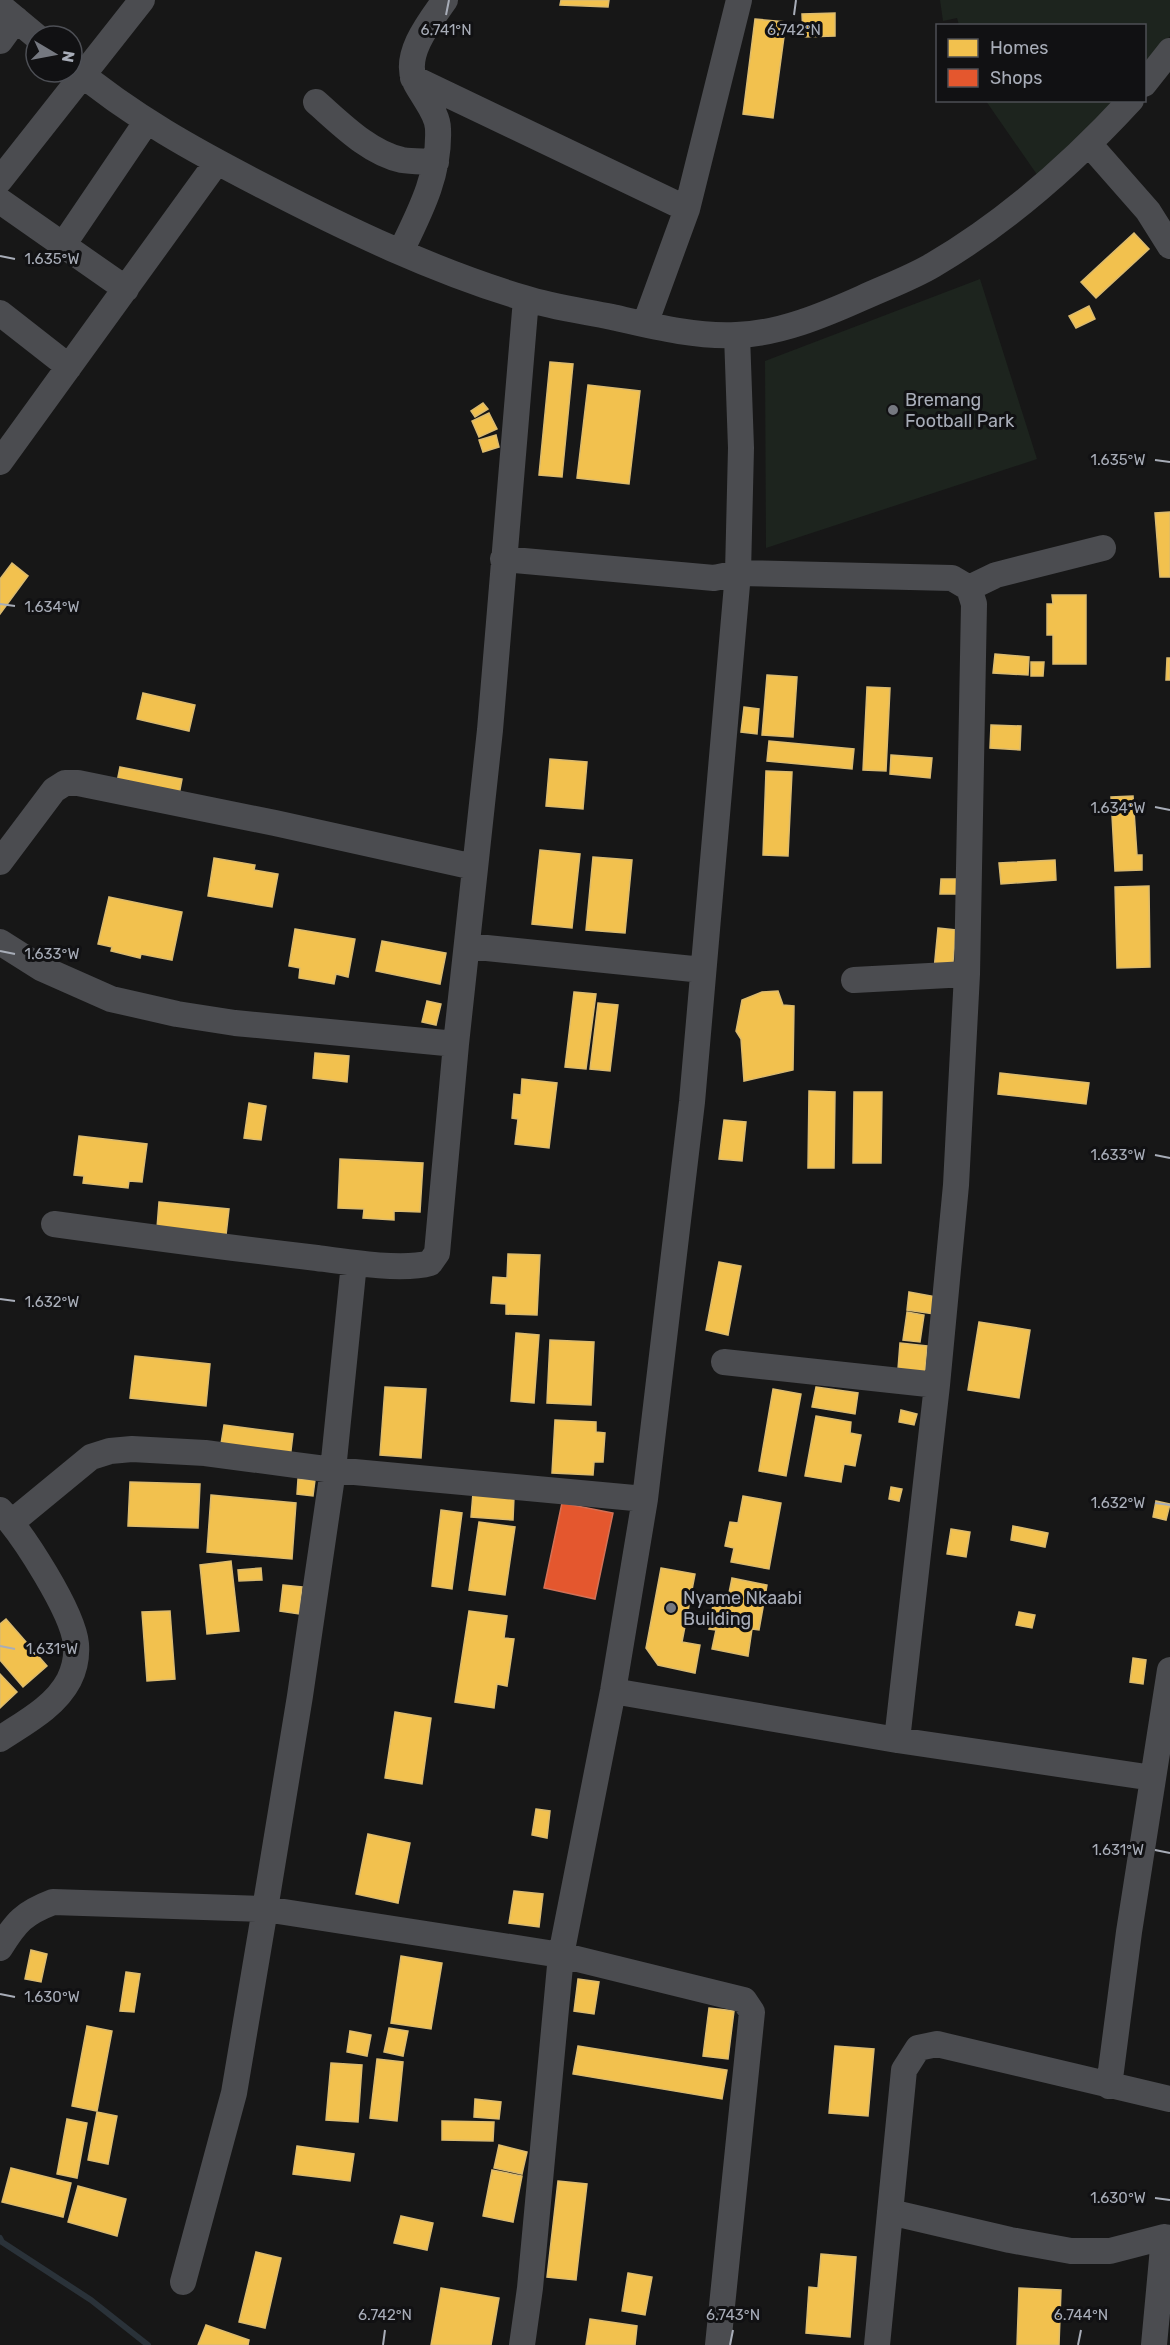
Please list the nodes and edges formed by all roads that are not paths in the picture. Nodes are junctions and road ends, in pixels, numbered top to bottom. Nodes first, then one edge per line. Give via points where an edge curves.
1 (142, 0) edge
2 (445, 0) edge
3 (739, 0) edge
4 (8, 12) edge
5 (24, 26) edge
6 (0, 41) edge
7 (1170, 51) edge
8 (84, 62) edge
9 (84, 75) edge
10 (413, 78) junction
11 (1146, 81) edge
12 (67, 84) edge
13 (315, 102) dead end
14 (1129, 102) edge
15 (147, 122) junction
16 (1090, 145) junction
17 (217, 162) junction
18 (436, 162) junction
19 (0, 180) edge
20 (0, 201) edge
21 (687, 209) junction
22 (63, 245) junction
23 (1170, 246) edge
24 (401, 251) junction
25 (126, 289) junction
26 (526, 299) junction
27 (2, 320) edge
28 (645, 324) junction
29 (737, 335) junction
30 (69, 368) junction
31 (0, 462) edge
32 (1103, 548) dead end
33 (503, 559) junction
34 (738, 573) junction
35 (969, 588) junction
36 (0, 862) edge
37 (474, 867) junction
38 (0, 942) edge
39 (467, 946) junction
40 (703, 970) junction
41 (967, 974) junction
42 (854, 981) dead end
43 (456, 1044) junction
44 (54, 1224) dead end
45 (354, 1263) junction
46 (724, 1362) dead end
47 (937, 1385) junction
48 (333, 1470) junction
49 (645, 1499) junction
50 (6, 1516) edge
51 (1170, 1670) edge
52 (613, 1691) junction
53 (0, 1739) edge
54 (897, 1740) junction
55 (1153, 1778) junction
56 (265, 1909) junction
57 (4, 1933) edge
58 (561, 1955) junction
59 (1108, 2086) junction
60 (1170, 2099) edge
61 (890, 2212) junction
62 (1167, 2237) edge
63 (183, 2282) dead end
64 (522, 2345) edge
65 (718, 2345) edge
66 (877, 2345) edge
67 (1154, 2345) edge

1 - 8 street
2 - 10 street via 416,48
3 - 21 street
4 - 5 street
4 - 6 street
7 - 11 street
9 - 15 street
10 - 18 street via 438,126
10 - 21 street
12 - 19 street
13 - 18 street via 383,153 402,160
14 - 16 street
15 - 17 street
15 - 22 street
16 - 23 street via 1148,211
16 - 29 street via 1012,213 931,266 837,309 786,327
17 - 24 street via 339,226
17 - 25 street
18 - 24 street via 429,191
20 - 22 street
21 - 28 street
22 - 25 street
24 - 26 street
25 - 30 street
26 - 28 street
26 - 33 street
27 - 30 street
28 - 29 street via 693,333
29 - 34 street via 741,448
30 - 31 street
32 - 35 street via 996,575
33 - 34 street via 714,578
33 - 37 street via 490,730
34 - 35 street via 952,578
34 - 40 street
35 - 41 street via 974,604
36 - 37 street via 54,790 65,783 78,783
37 - 39 street
38 - 43 street via 41,968 111,999 177,1014
39 - 40 street
39 - 43 street
40 - 49 street via 692,1102
41 - 42 street
41 - 47 street via 956,1185
43 - 45 street via 437,1252 430,1263 420,1266
44 - 45 street
45 - 48 street
46 - 47 street
47 - 54 street
48 - 49 street
48 - 50 street via 205,1454 110,1451 91,1457
48 - 56 street
49 - 52 street
50 - 53 street via 45,1573 73,1632 76,1656 69,1680 57,1697
51 - 55 street
52 - 54 street
52 - 58 street
54 - 55 street
55 - 59 street
56 - 57 street via 53,1902 32,1910
56 - 58 street
56 - 63 street via 234,2093
58 - 64 street
58 - 65 street via 744,2000 752,2012
59 - 60 street
59 - 61 street via 937,2044 918,2048 904,2070
61 - 62 street via 1071,2251 1110,2251
61 - 66 street
62 - 67 street

